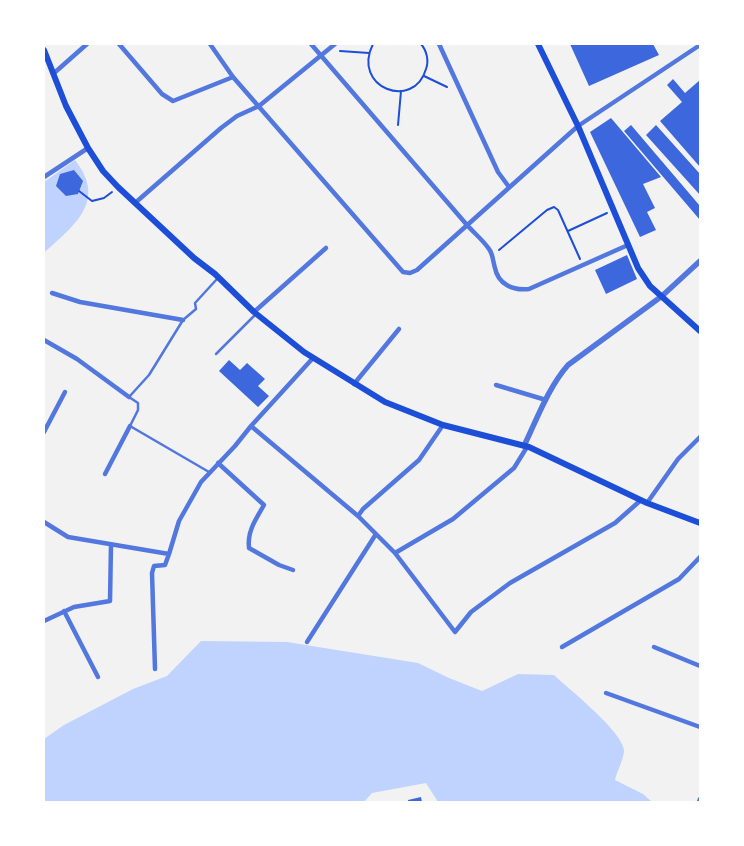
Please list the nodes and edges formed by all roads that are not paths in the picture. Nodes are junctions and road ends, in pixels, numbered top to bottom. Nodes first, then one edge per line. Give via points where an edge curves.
1 (87, 44) edge
2 (119, 44) edge
3 (210, 44) edge
4 (311, 44) edge
5 (335, 44) edge
6 (439, 44) edge
7 (538, 44) edge
8 (690, 44) edge
9 (700, 45) edge
10 (693, 49) junction
11 (44, 50) edge
12 (322, 56) junction
13 (52, 74) junction
14 (233, 77) junction
15 (259, 106) junction
16 (578, 126) junction
17 (88, 148) junction
18 (44, 177) edge
19 (509, 187) junction
20 (135, 203) junction
21 (467, 225) junction
22 (628, 245) junction
23 (326, 248) dead end
24 (700, 261) edge
25 (218, 278) junction
26 (52, 294) dead end
27 (662, 296) junction
28 (255, 313) junction
29 (183, 320) junction
30 (399, 329) dead end
31 (700, 331) edge
32 (44, 340) edge
33 (216, 354) dead end
34 (313, 358) junction
35 (354, 384) junction
36 (496, 386) dead end
37 (65, 392) dead end
38 (129, 397) junction
39 (546, 400) junction
40 (45, 425) edge
41 (443, 425) junction
42 (130, 426) junction
43 (251, 426) junction
44 (44, 432) edge
45 (700, 437) edge
46 (525, 446) junction
47 (218, 464) junction
48 (209, 472) junction
49 (105, 474) dead end
50 (644, 502) junction
51 (358, 516) junction
52 (44, 522) edge
53 (700, 523) edge
54 (376, 534) junction
55 (111, 545) junction
56 (395, 553) junction
57 (169, 554) junction
58 (700, 557) edge
59 (293, 570) dead end
60 (64, 611) junction
61 (44, 621) edge
62 (308, 642) dead end
63 (562, 647) dead end
64 (654, 647) dead end
65 (700, 666) edge
66 (155, 669) dead end
67 (98, 677) dead end
68 (606, 693) dead end
69 (700, 727) edge

1 - 13 street
2 - 14 street via 162,94 173,101
3 - 14 street
4 - 12 street
5 - 12 street
6 - 19 street via 498,172
7 - 16 main road
8 - 10 street
9 - 10 street
10 - 16 street
11 - 13 main road
12 - 15 street
12 - 21 street
13 - 17 main road
14 - 15 street
15 - 20 street via 221,128
15 - 21 street via 403,272 417,270
16 - 19 street
16 - 22 main road
17 - 18 street
17 - 20 main road via 103,171
19 - 21 street
20 - 25 main road
21 - 22 street via 489,248 500,280 520,290 542,285
22 - 27 main road via 638,268 650,286
23 - 28 street
24 - 27 street
25 - 28 main road
25 - 29 lane via 195,303 196,309
26 - 29 street
27 - 31 main road
27 - 39 street via 568,365
28 - 33 lane
28 - 34 main road
29 - 38 lane via 149,375
30 - 35 street
32 - 38 street
34 - 35 main road
34 - 43 street
35 - 41 main road via 385,402
36 - 39 street
37 - 40 street
38 - 42 lane via 138,403
39 - 46 street
40 - 44 street
41 - 46 main road
41 - 51 street via 419,460
42 - 48 lane
42 - 49 street
43 - 47 street
43 - 51 street
45 - 50 street
46 - 50 main road
46 - 56 street via 514,468 453,519
47 - 48 street
47 - 59 street via 264,505 251,527 249,548
48 - 57 street via 179,521
50 - 53 main road
50 - 56 street via 615,523 510,583 471,612 455,632
51 - 54 street
52 - 55 street via 68,537
54 - 56 street
54 - 62 street
55 - 57 street
55 - 60 street via 110,601
57 - 66 street via 165,565 154,566 152,573
58 - 63 street via 679,579
60 - 61 street
60 - 67 street
64 - 65 street
68 - 69 street

